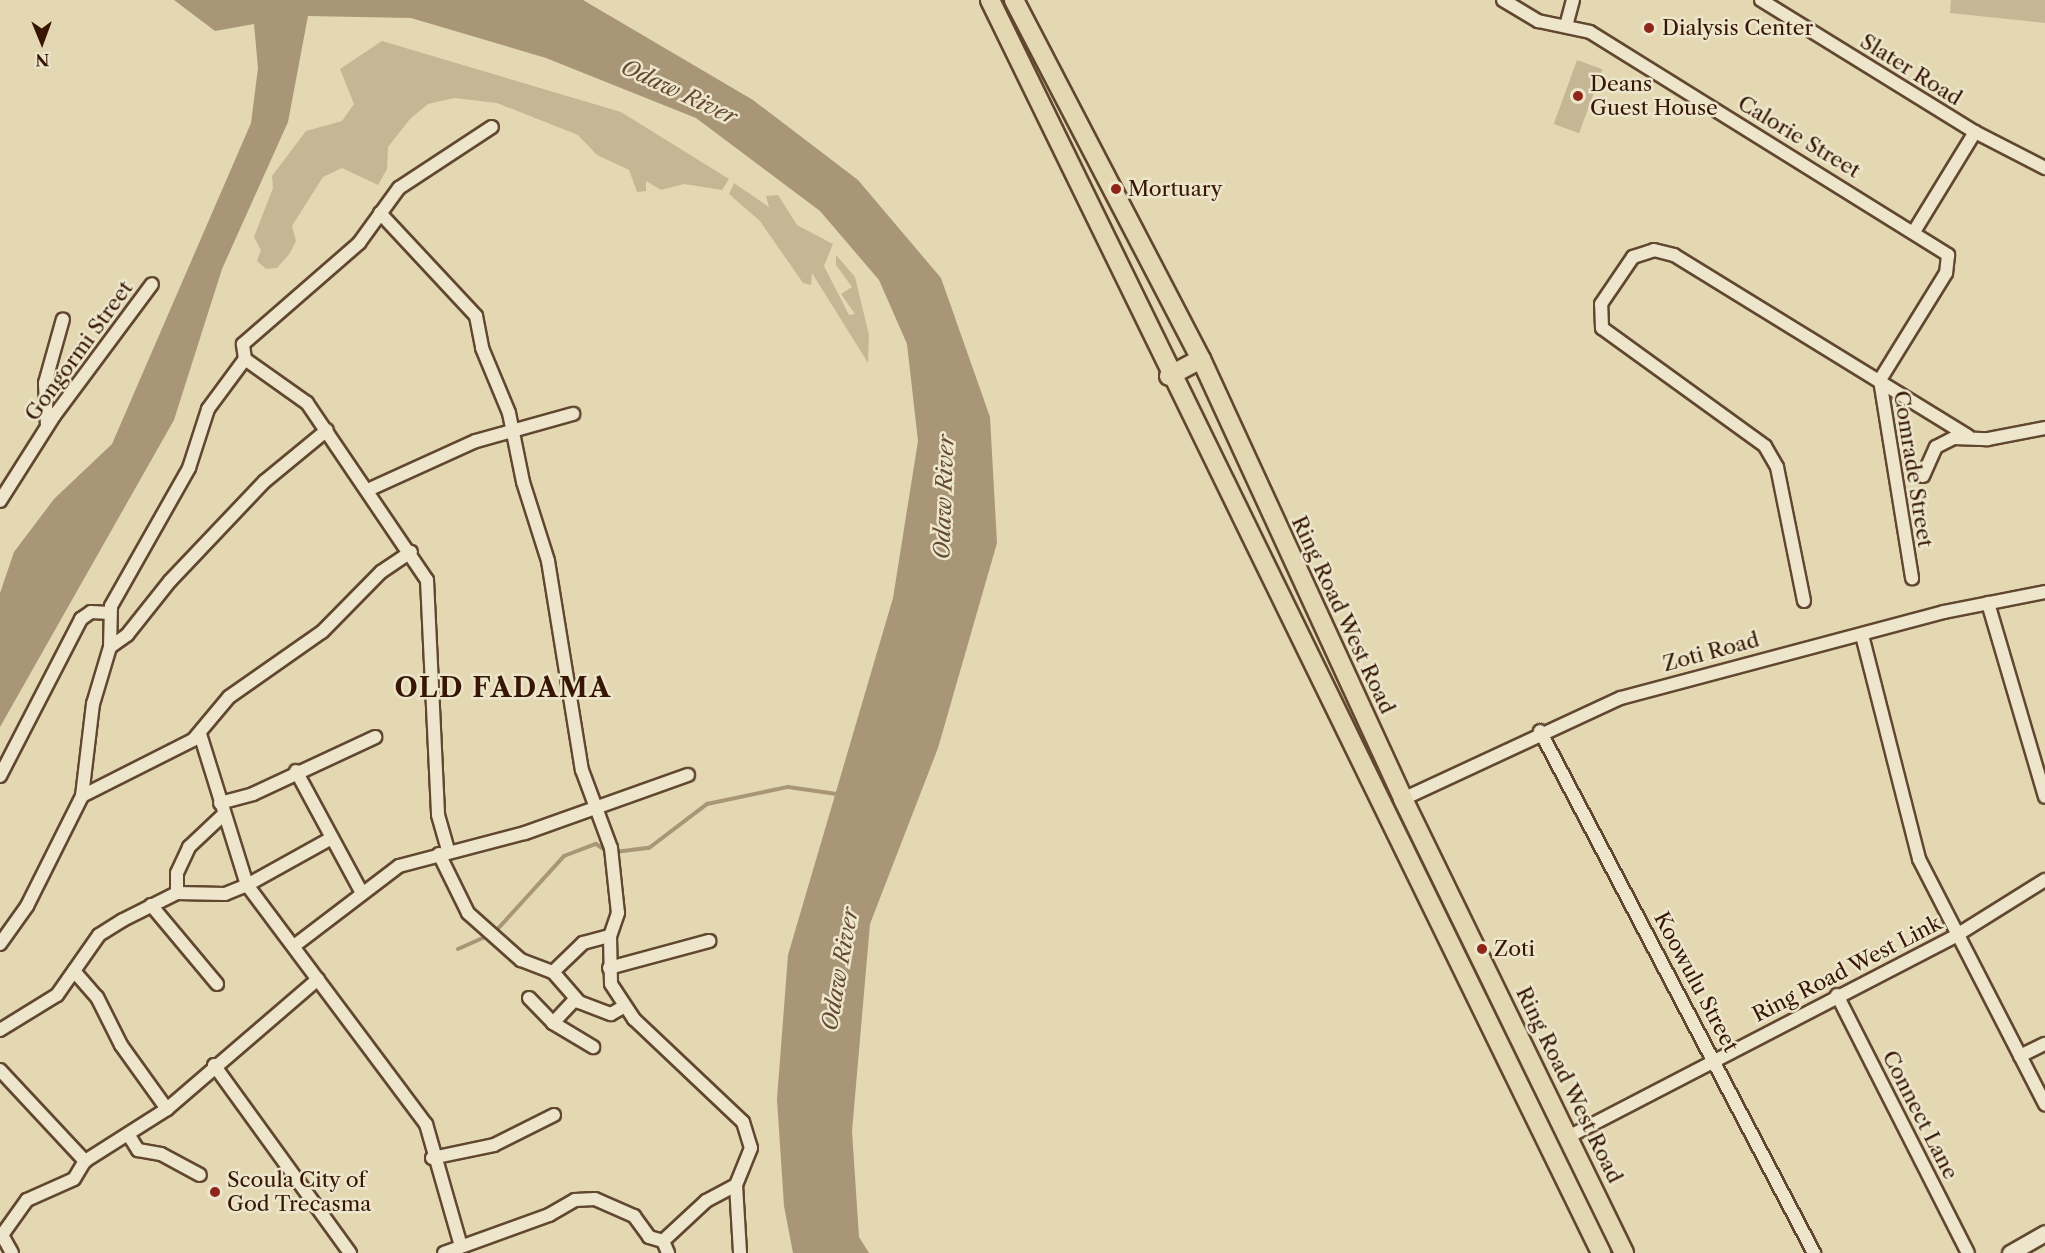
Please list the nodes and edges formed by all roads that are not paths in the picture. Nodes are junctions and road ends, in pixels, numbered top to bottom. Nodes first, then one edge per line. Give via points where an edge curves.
1 (990, 0) edge
2 (1014, 0) edge
3 (1503, 0) edge
4 (1573, 0) edge
5 (1761, 0) edge
6 (1566, 26) junction
7 (492, 127) dead end
8 (1975, 132) junction
9 (2045, 168) edge
10 (384, 217) junction
11 (1915, 230) junction
12 (152, 284) dead end
13 (63, 319) dead end
14 (1201, 358) junction
15 (245, 359) junction
16 (1169, 376) junction
17 (1880, 380) junction
18 (573, 414) dead end
19 (47, 426) junction
20 (2045, 428) edge
21 (327, 430) junction
22 (513, 431) junction
23 (1968, 436) junction
24 (1923, 476) dead end
25 (370, 489) junction
26 (0, 501) edge
27 (411, 552) junction
28 (1912, 578) dead end
29 (2045, 592) edge
30 (1804, 601) dead end
31 (1988, 603) junction
32 (110, 613) junction
33 (1862, 635) junction
34 (110, 647) junction
35 (1540, 731) junction
36 (200, 734) junction
37 (375, 737) dead end
38 (296, 771) junction
39 (688, 775) dead end
40 (0, 776) edge
41 (82, 796) junction
42 (2045, 797) edge
43 (1403, 800) junction
44 (220, 803) junction
45 (596, 808) junction
46 (222, 816) junction
47 (330, 839) junction
48 (444, 853) junction
49 (2045, 880) edge
50 (247, 885) junction
51 (177, 893) junction
52 (362, 893) junction
53 (151, 905) junction
54 (1957, 934) junction
55 (610, 936) junction
56 (709, 941) dead end
57 (0, 944) edge
58 (294, 946) junction
59 (609, 968) junction
60 (74, 970) junction
61 (553, 972) junction
62 (318, 979) junction
63 (217, 984) dead end
64 (1837, 995) junction
65 (529, 998) dead end
66 (574, 999) junction
67 (623, 1007) junction
68 (553, 1023) junction
69 (0, 1030) edge
70 (2045, 1044) edge
71 (593, 1047) dead end
72 (2020, 1056) junction
73 (1716, 1061) junction
74 (214, 1065) junction
75 (0, 1070) edge
76 (2045, 1104) edge
77 (167, 1109) junction
78 (554, 1115) dead end
79 (128, 1134) junction
80 (1568, 1137) junction
81 (432, 1158) junction
82 (85, 1161) junction
83 (200, 1175) dead end
84 (736, 1185) junction
85 (2045, 1233) edge
86 (663, 1241) junction
87 (460, 1246) junction
88 (12, 1253) edge
89 (350, 1253) edge
90 (444, 1253) edge
91 (668, 1253) edge
92 (740, 1253) edge
93 (1601, 1253) edge
94 (1624, 1253) edge
95 (1814, 1253) edge
96 (1968, 1253) edge
97 (2010, 1253) edge

1 - 16 main road, Ring Road West Road via 1028,70
2 - 14 main road, Ring Road West Road
3 - 6 street, Calorie Street via 1538,21
4 - 6 street
5 - 8 street, Slater Road
6 - 11 street, Calorie Street via 1590,32
7 - 10 street via 399,188
8 - 9 street, Slater Road
8 - 11 street
10 - 15 street via 243,344
10 - 22 street via 476,316 482,348
11 - 17 street, Comrade Street via 1948,255 1950,264
12 - 19 street, Gongormi Street
13 - 19 street via 45,383
14 - 16 main road
14 - 43 main road, Ring Road West Road
15 - 21 street via 283,382
15 - 32 street via 208,408 189,468
16 - 93 main road, Ring Road West Road via 1389,812
17 - 23 street
17 - 28 street, Comrade Street
17 - 30 street via 1664,252 1633,257 1601,304 1599,318 1610,338 1702,395 1765,446 1777,467
18 - 22 street
19 - 26 street, Gongormi Street
20 - 23 street via 1988,439
21 - 25 street
21 - 34 street via 265,481 170,581 127,635
22 - 25 street via 476,441
22 - 45 street via 548,561 573,729
23 - 24 street via 1936,447
25 - 27 street
27 - 36 street via 381,572 321,632 229,697
27 - 48 street via 430,598 436,787
29 - 31 street, Zoti Road
31 - 33 street, Zoti Road
31 - 42 street
32 - 34 street
32 - 40 street via 91,612 81,619
33 - 35 street, Zoti Road via 1691,676
33 - 54 street via 1919,859
34 - 41 street via 93,704
35 - 43 street, Zoti Road
35 - 73 street, Koowulu Street
36 - 41 street via 141,770
36 - 44 street
37 - 38 street
38 - 44 street via 253,794
38 - 47 street
39 - 45 street
41 - 57 street via 27,906
43 - 80 main road, Ring Road West Road
44 - 46 street
45 - 48 street
45 - 55 street via 616,885 618,913
46 - 50 street
46 - 51 street via 189,847 177,873
47 - 50 street
47 - 52 street
48 - 52 street via 399,866
48 - 61 street via 475,922 517,958
49 - 54 street, Ring Road West Link
50 - 51 street via 225,894
50 - 58 street
51 - 53 street
52 - 58 street
53 - 60 street via 99,935
53 - 63 street
54 - 64 street, Ring Road West Link
54 - 72 street
55 - 59 street
55 - 61 street via 583,943
56 - 59 street
58 - 62 street
59 - 67 street via 614,996
60 - 69 street via 40,1009
60 - 77 street via 97,997 121,1045
61 - 66 street
62 - 74 street
62 - 81 street via 409,1096 426,1124
64 - 73 street, Ring Road West Link
64 - 96 street, Connect Lane
65 - 68 street
66 - 67 street via 611,1014
66 - 68 street
67 - 84 street via 743,1122 751,1148
68 - 71 street
70 - 72 street
72 - 76 street
73 - 80 street, Ring Road West Link
73 - 95 street, Koowulu Street
74 - 77 street
74 - 89 street
75 - 82 street
77 - 79 street
78 - 81 street via 494,1145
79 - 82 street
79 - 83 street via 138,1150 161,1154
80 - 94 main road, Ring Road West Road
81 - 87 street
82 - 88 street via 74,1179 27,1200 2,1235
84 - 86 street via 706,1201
84 - 92 street
85 - 97 street
86 - 87 street via 649,1237 634,1216 595,1199 575,1200 549,1215
86 - 91 street
87 - 90 street

